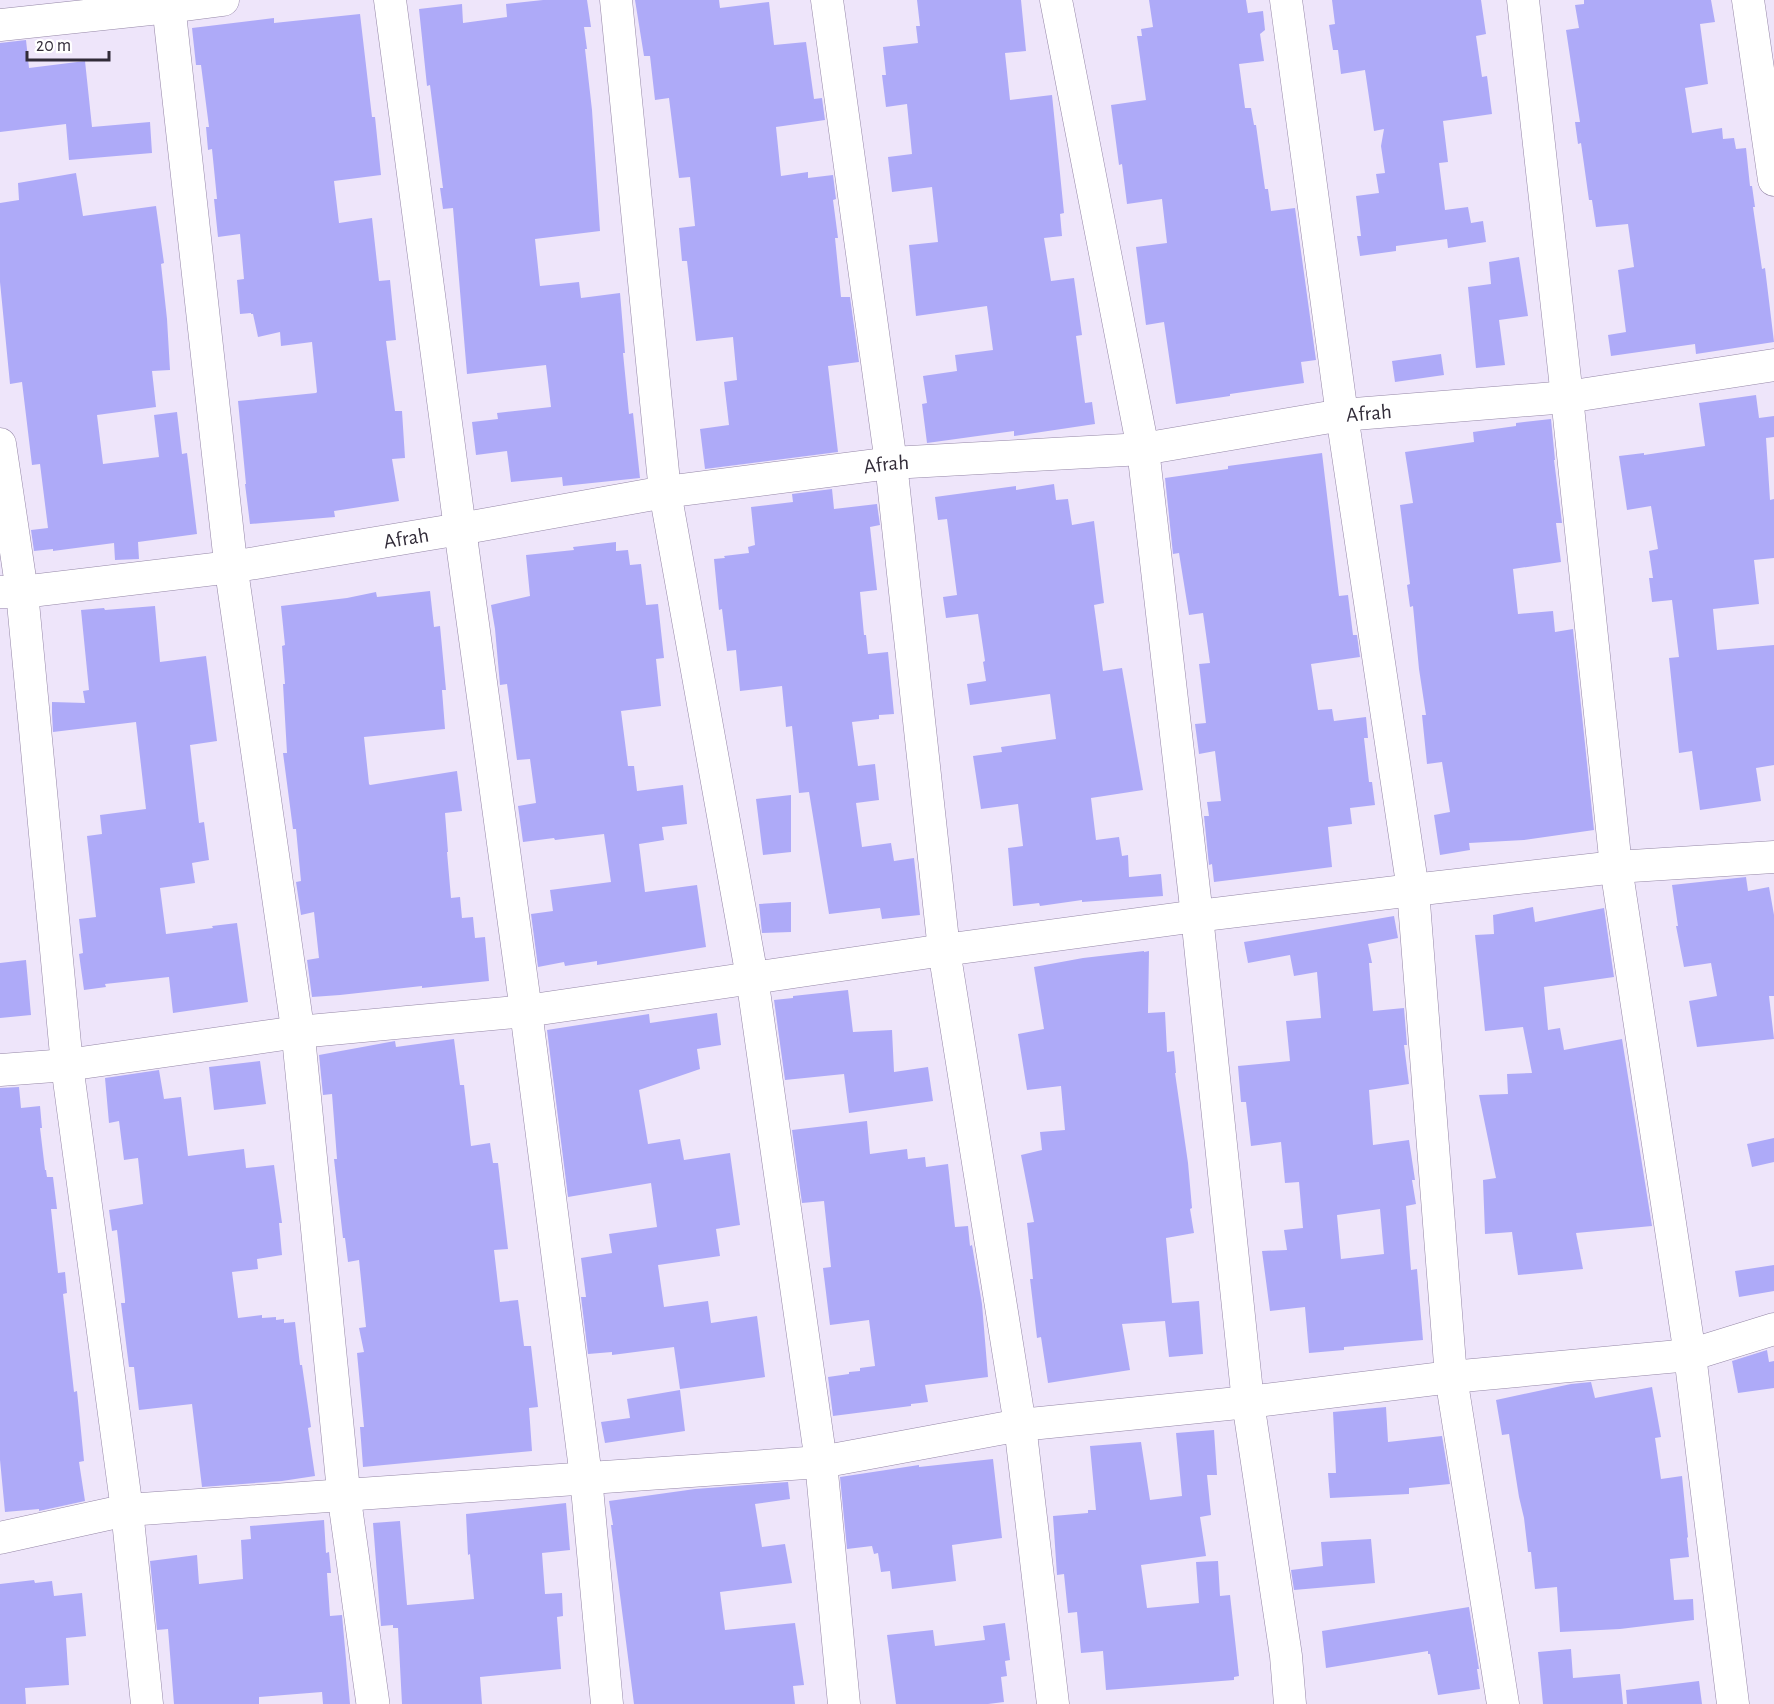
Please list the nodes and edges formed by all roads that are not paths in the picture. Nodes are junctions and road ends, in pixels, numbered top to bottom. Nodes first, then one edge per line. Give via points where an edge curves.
1 (223, 0) edge
2 (390, 0) edge
3 (616, 0) edge
4 (827, 0) edge
5 (1056, 0) edge
6 (1286, 0) edge
7 (1523, 0) edge
8 (1748, 0) edge
9 (168, 4) edge
10 (0, 25) edge
11 (1774, 180) edge
12 (1774, 364) edge
13 (1567, 397) junction
14 (1342, 415) junction
15 (0, 444) edge
16 (1143, 449) junction
17 (891, 462) junction
18 (665, 492) junction
19 (460, 529) junction
20 (231, 567) junction
21 (11, 592) edge
22 (1774, 857) edge
23 (1616, 867) junction
24 (1413, 890) junction
25 (1197, 916) junction
26 (944, 950) junction
27 (752, 977) junction
28 (526, 1011) junction
29 (298, 1032) junction
30 (67, 1065) junction
31 (0, 1070) edge
32 (1774, 1329) edge
33 (1690, 1355) junction
34 (1451, 1377) junction
35 (1248, 1402) junction
36 (1020, 1425) junction
37 (821, 1461) junction
38 (585, 1477) junction
39 (344, 1496) junction
40 (127, 1510) junction
41 (0, 1538) edge
42 (147, 1704) edge
43 (373, 1704) edge
44 (607, 1704) edge
45 (844, 1704) edge
46 (1053, 1704) edge
47 (1290, 1704) edge
48 (1503, 1704) edge
49 (1733, 1704) edge

1 - 9 street
2 - 19 street
3 - 18 street
4 - 17 street
5 - 16 street
6 - 14 street
7 - 13 street
8 - 11 street
9 - 10 street
9 - 20 street
12 - 13 street, Afrah
13 - 14 street, Afrah
13 - 23 street
14 - 16 street, Afrah
14 - 24 street
15 - 21 street
16 - 17 street, Afrah
16 - 25 street
17 - 18 street, Afrah
17 - 26 street
18 - 19 street, Afrah
18 - 27 street
19 - 20 street, Afrah
19 - 28 street
20 - 21 street, Afrah
20 - 29 street
21 - 30 street
22 - 23 street
23 - 24 street
23 - 33 street
24 - 25 street
24 - 34 street
25 - 26 street
25 - 35 street
26 - 27 street
26 - 36 street
27 - 28 street
27 - 37 street
28 - 29 street
28 - 38 street
29 - 30 street
29 - 39 street
30 - 31 street
30 - 40 street
32 - 33 street
33 - 34 street
33 - 49 street
34 - 35 street
34 - 48 street
35 - 36 street
35 - 47 street
36 - 37 street
36 - 46 street
37 - 38 street
37 - 45 street
38 - 39 street
38 - 44 street
39 - 40 street
39 - 43 street
40 - 41 street
40 - 42 street

